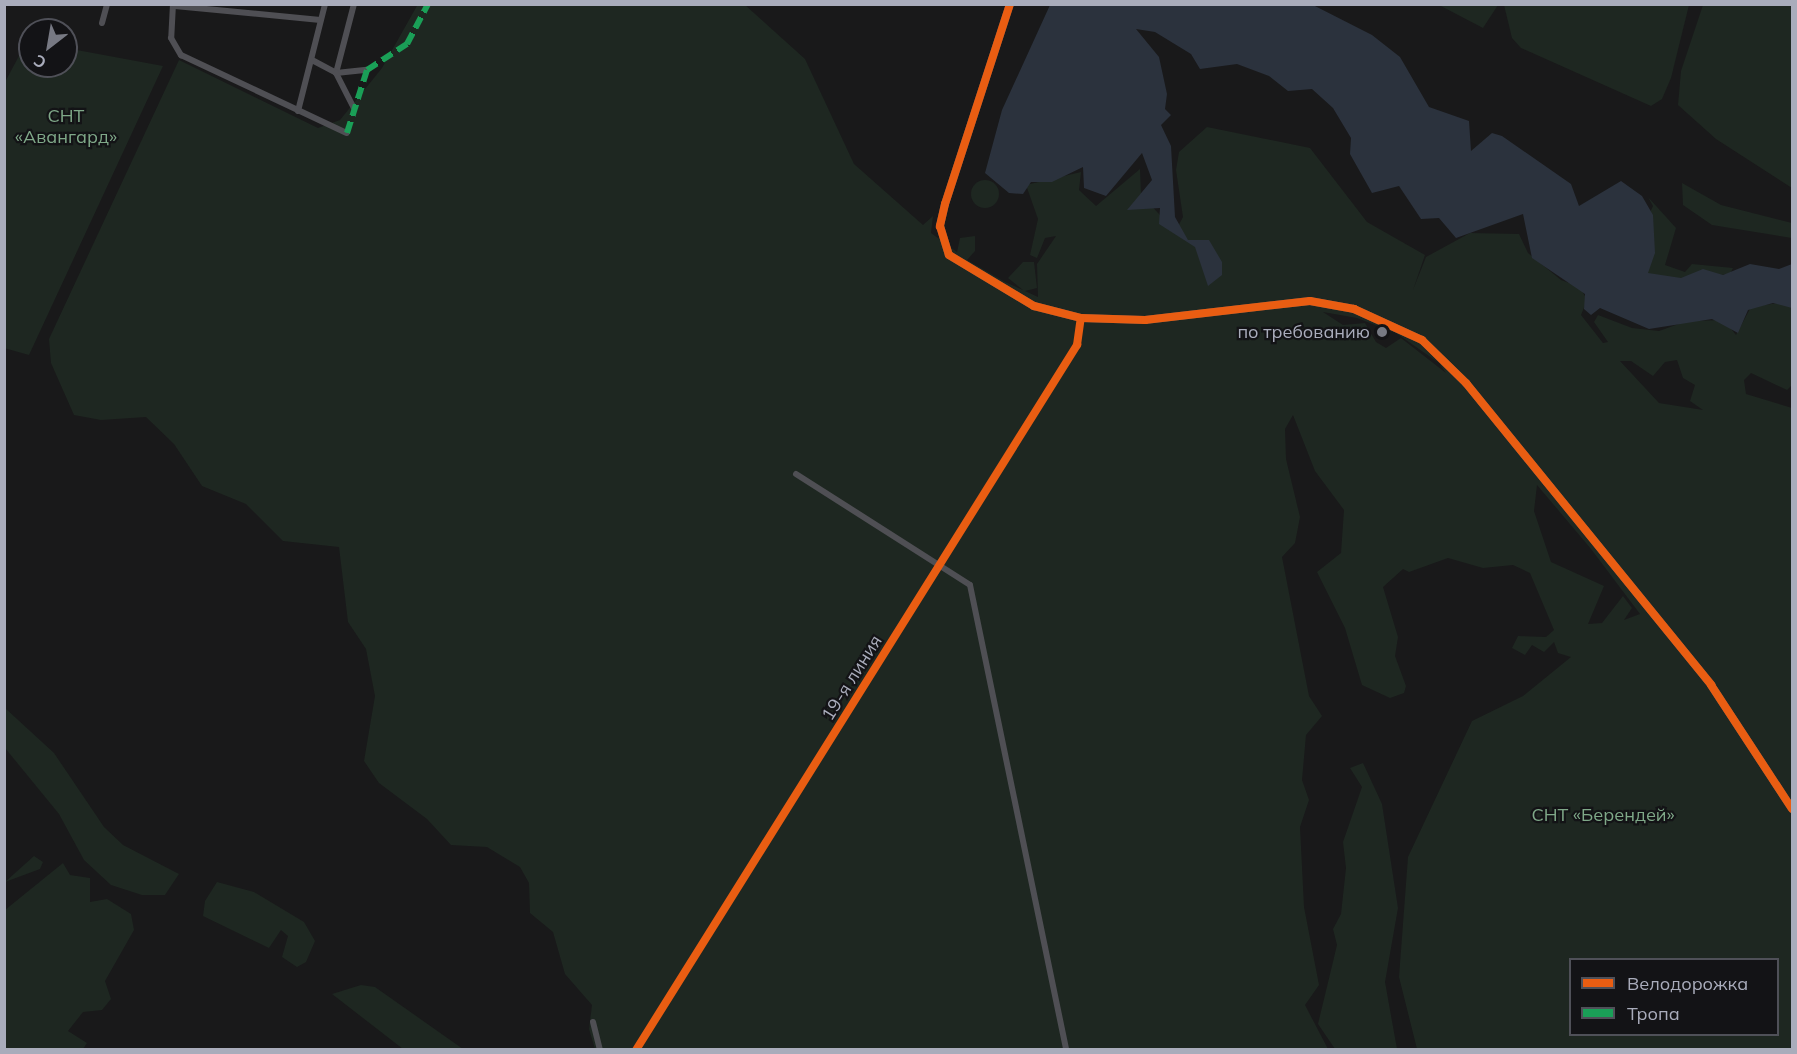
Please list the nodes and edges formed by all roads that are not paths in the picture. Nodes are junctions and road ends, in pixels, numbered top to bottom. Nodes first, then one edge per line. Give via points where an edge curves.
1 (107, 4) edge
2 (325, 4) edge
3 (354, 4) edge
4 (1010, 4) edge
5 (174, 5) edge
6 (320, 20) junction
7 (102, 24) dead end
8 (312, 60) junction
9 (367, 70) dead end
10 (336, 73) junction
11 (354, 108) dead end
12 (298, 111) junction
13 (347, 133) dead end
14 (1081, 318) junction
15 (796, 474) dead end
16 (940, 564) junction
17 (1792, 809) edge
18 (593, 1022) dead end
19 (600, 1050) edge
20 (636, 1050) edge
21 (1066, 1050) edge

1 - 7 street
2 - 6 street
3 - 10 street
4 - 14 street via 945,204 943,245 977,276 1034,306
5 - 6 street
5 - 12 street via 174,48
6 - 8 street
8 - 10 street
8 - 12 street
9 - 10 street
10 - 11 street
12 - 13 street
14 - 16 street, 19-я линия via 1077,345
14 - 17 street via 1145,320 1310,301 1354,309 1422,340 1466,383 1711,685
15 - 16 street
16 - 20 street, 19-я линия
16 - 21 street via 970,585
18 - 19 street

